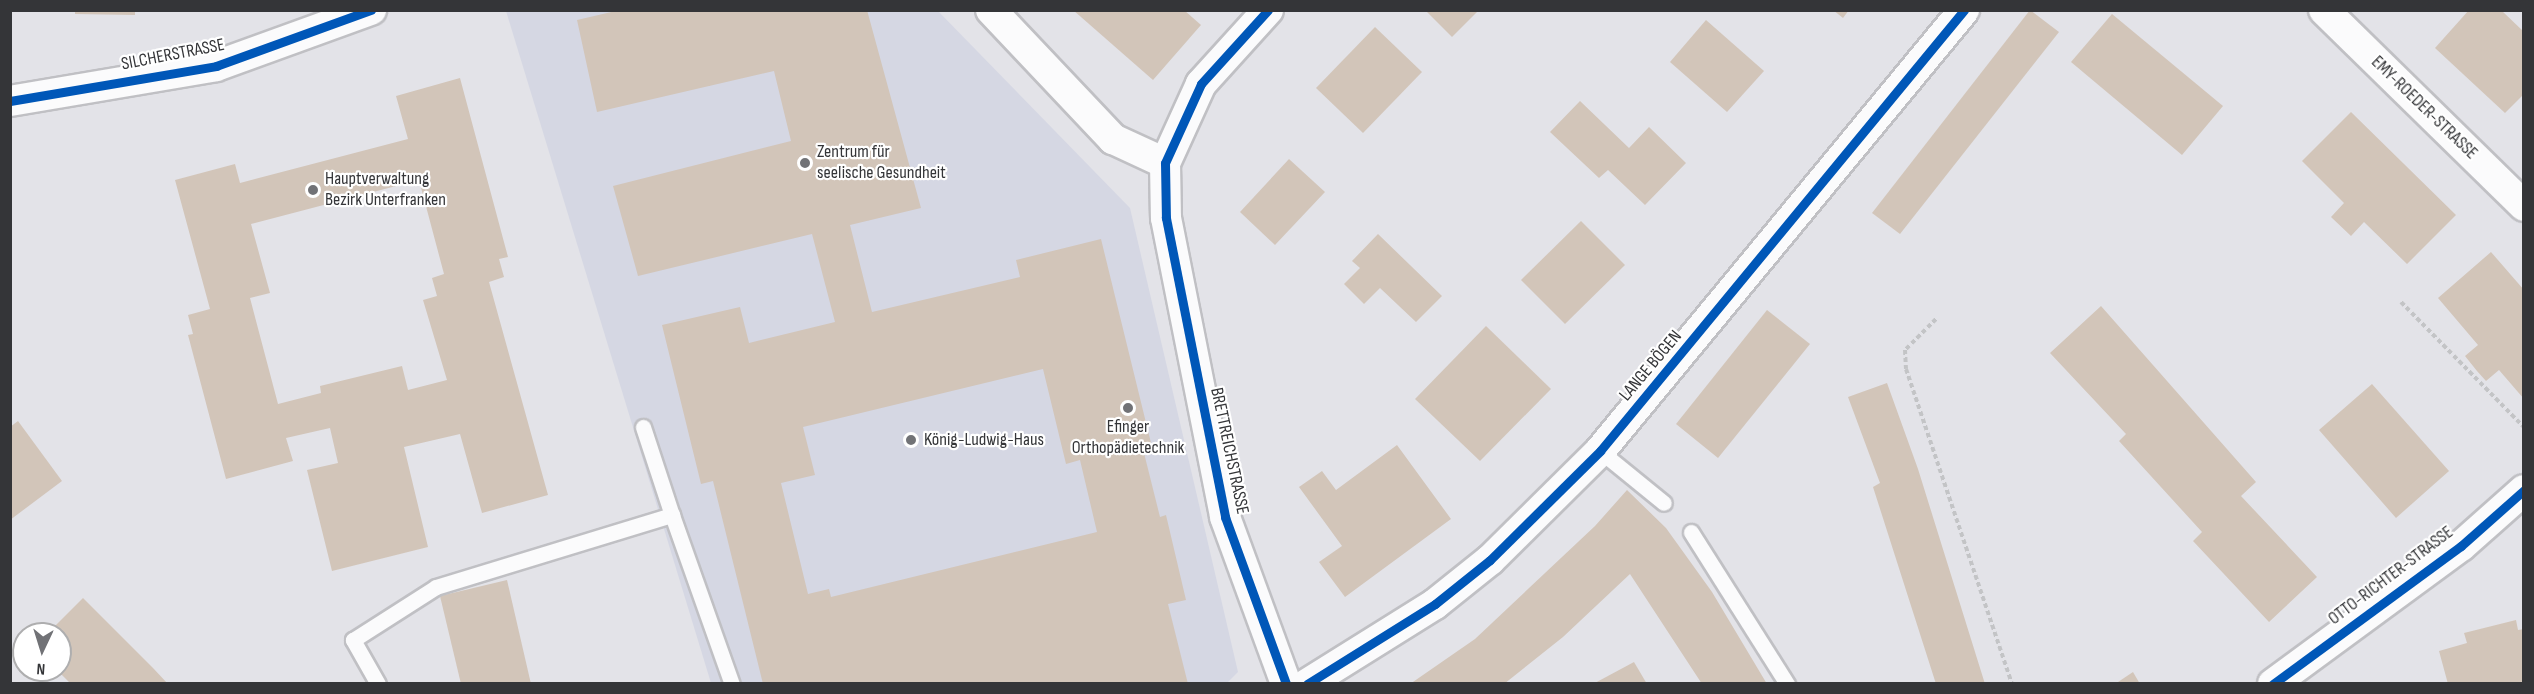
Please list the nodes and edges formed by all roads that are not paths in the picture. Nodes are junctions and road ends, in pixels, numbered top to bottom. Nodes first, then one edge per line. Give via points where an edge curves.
1 (371, 10) edge
2 (991, 10) edge
3 (1268, 10) edge
4 (1965, 10) edge
5 (2324, 10) edge
6 (10, 101) edge
7 (1165, 163) junction
8 (2523, 206) edge
9 (643, 427) dead end
10 (1600, 451) junction
11 (2523, 490) edge
12 (1664, 503) dead end
13 (672, 516) junction
14 (1691, 532) dead end
15 (378, 684) edge
16 (732, 684) edge
17 (1286, 684) edge
18 (1307, 684) edge
19 (1787, 684) edge
20 (2273, 684) edge

1 - 6 street, SILCHERSTRASSE via 216,66
2 - 7 street via 1113,139
3 - 7 street via 1201,84
4 - 10 street, LANGE BÖGEN
5 - 8 street, EMY-ROEDER-STRASSE
7 - 17 street, BRETTREICHSTRASSE via 1166,218 1225,517
9 - 13 lane
10 - 12 lane
10 - 18 street, LANGE BÖGEN via 1490,560 1444,597
11 - 20 street, OTTO-RICHTER-STRASSE via 2461,546
13 - 15 lane via 436,587 354,640
13 - 16 lane
14 - 19 lane

